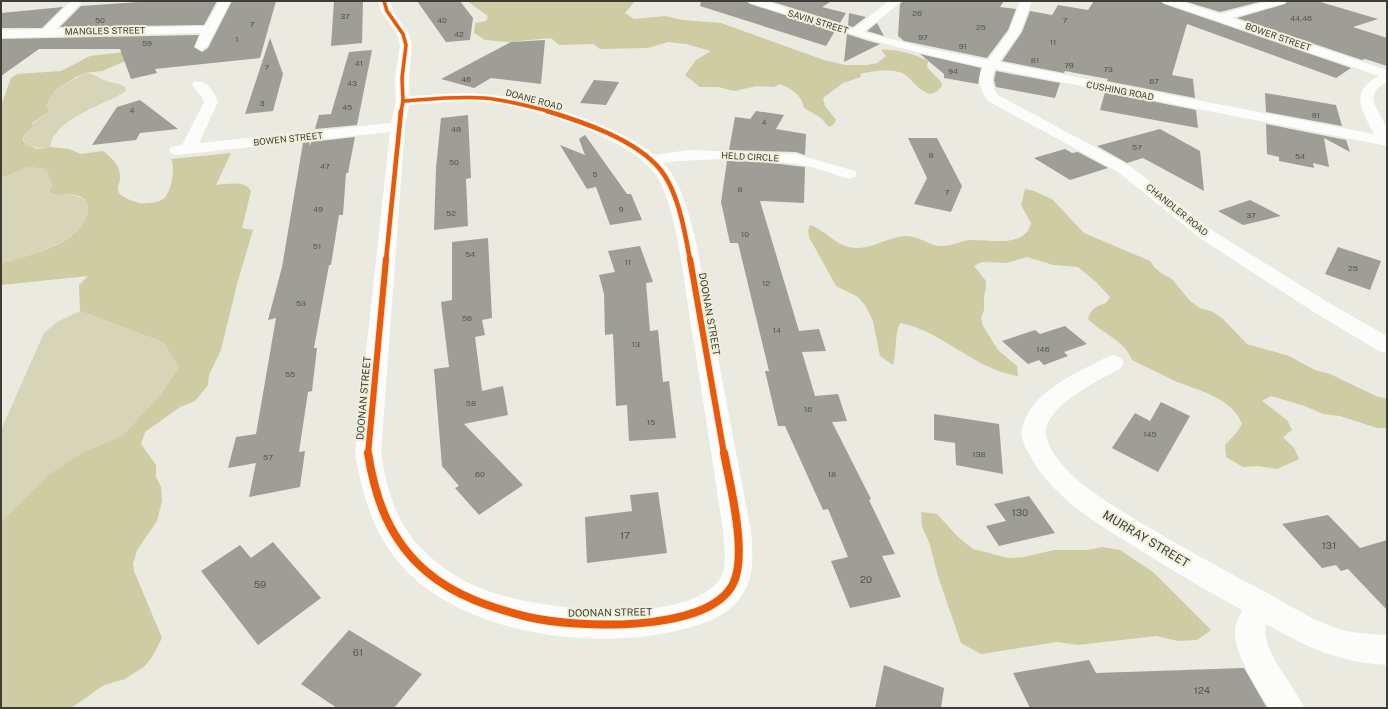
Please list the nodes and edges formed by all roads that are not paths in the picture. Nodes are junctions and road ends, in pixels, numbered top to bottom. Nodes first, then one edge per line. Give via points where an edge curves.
1 (77, 1) edge
2 (225, 1) edge
3 (384, 1) edge
4 (896, 1) edge
5 (1026, 1) edge
6 (1168, 1) edge
7 (1281, 1) edge
8 (756, 2) edge
9 (1220, 18) junction
10 (209, 29) junction
11 (46, 32) junction
12 (855, 33) junction
13 (1, 34) edge
14 (201, 46) dead end
15 (990, 66) junction
16 (1387, 74) edge
17 (1387, 78) edge
18 (199, 86) dead end
19 (403, 101) junction
20 (398, 127) junction
21 (1386, 140) edge
22 (650, 160) junction
23 (849, 174) dead end
24 (1387, 346) edge
25 (1113, 363) dead end
26 (1259, 604) junction
27 (1387, 650) edge
28 (1288, 708) edge

1 - 11 street
2 - 10 street
3 - 19 street, DOONAN STREET via 406,45 402,78
4 - 12 street
5 - 15 street via 1015,32
6 - 9 street, BOWER STREET
7 - 9 street
8 - 12 street, SAVIN STREET
9 - 16 street, BOWER STREET
10 - 11 street, MANGLES STREET
10 - 14 street
11 - 13 street, MANGLES STREET
12 - 15 street, CUSHING ROAD
15 - 21 street, CUSHING ROAD
15 - 24 street, CHANDLER ROAD via 985,79 986,85 998,102 1124,169 1207,235 1311,302
17 - 21 street via 1373,84 1366,95 1366,102
18 - 20 street, BOWEN STREET via 211,102 182,149
19 - 20 street, DOONAN STREET
19 - 22 street, DOANE ROAD via 478,98 521,104 616,138
20 - 22 street, DOONAN STREET via 368,453 375,494 391,532 411,557 446,586 496,607 530,617 567,623 634,624 674,619 700,611 716,603 729,591 739,563 738,531 688,248 673,194 661,172
22 - 23 street, HELD CIRCLE via 707,155 796,159
25 - 26 street, MURRAY STREET via 1060,394 1042,412 1034,431 1043,457 1066,486 1104,514
26 - 27 street, MURRAY STREET via 1336,643 1356,648
26 - 28 street via 1249,632 1251,641 1265,671

